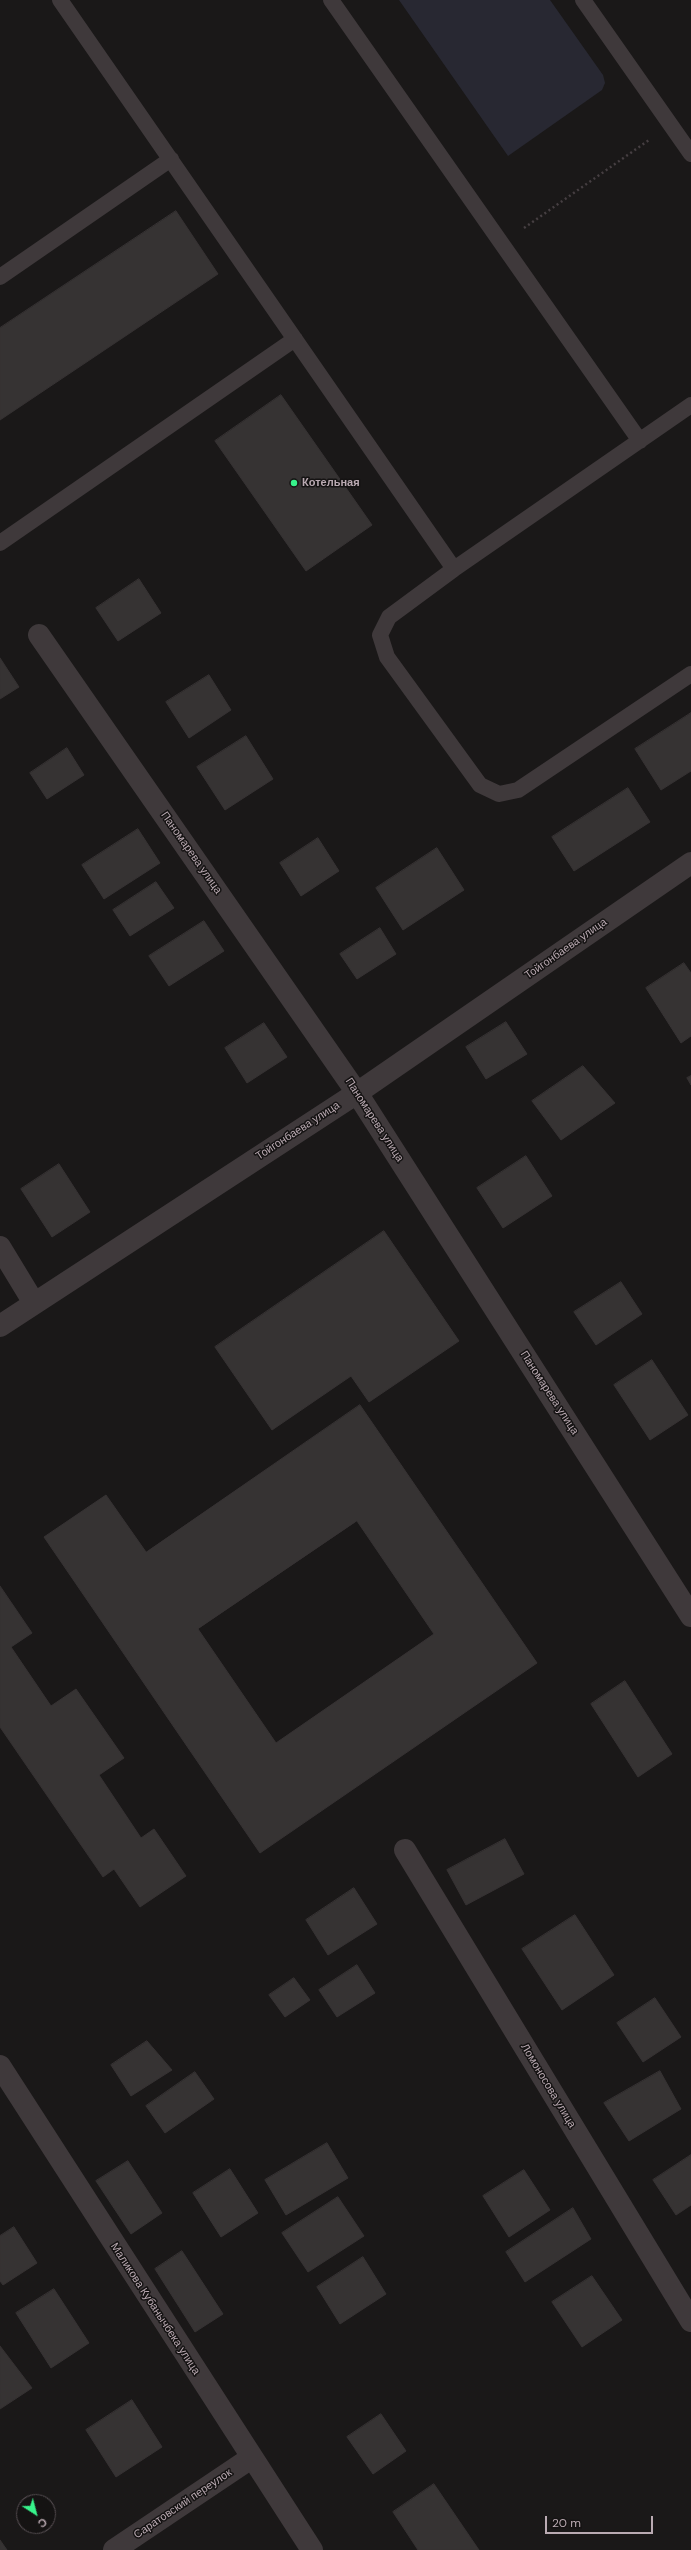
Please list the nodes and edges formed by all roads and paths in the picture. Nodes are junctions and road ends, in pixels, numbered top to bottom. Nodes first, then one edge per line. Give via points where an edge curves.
1 (60, 0) edge
2 (331, 0) edge
3 (584, 0) edge
4 (671, 125) junction
5 (691, 154) edge
6 (171, 159) junction
7 (501, 244) junction
8 (0, 277) edge
9 (295, 339) junction
10 (691, 405) edge
11 (640, 441) junction
12 (0, 543) edge
13 (454, 569) junction
14 (39, 635) dead end
15 (691, 674) edge
16 (690, 864) edge
17 (357, 1093) junction
18 (0, 1247) edge
19 (34, 1304) junction
20 (0, 1326) edge
21 (691, 1616) edge
22 (405, 1850) dead end
23 (0, 2066) edge
24 (691, 2322) edge
25 (251, 2458) junction
26 (114, 2550) edge
27 (312, 2550) edge

1 - 6 lane
2 - 7 lane
3 - 4 lane
4 - 5 lane
4 - 7 path
6 - 8 lane
6 - 9 lane
7 - 11 lane
9 - 12 lane
9 - 13 lane
10 - 11 lane
11 - 13 lane
13 - 15 lane via 389,617 380,635 387,657 480,785 499,794 518,790
14 - 17 street, Паномарева улица
16 - 17 street, Тойгонбаева улица
17 - 19 street, Тойгонбаева улица
17 - 21 street, Паномарева улица
18 - 19 street
19 - 20 street, Тойгонбаева улица
22 - 24 street, Ломоносова улица
23 - 25 street, Маликова Кубанычбека улица
25 - 26 street, Саратовский переулок
25 - 27 street, Маликова Кубанычбека улица

